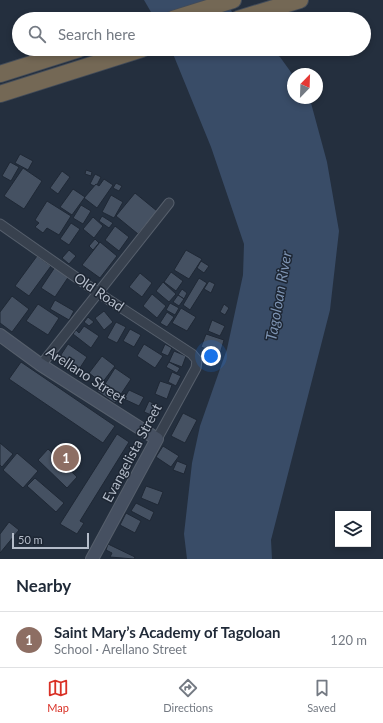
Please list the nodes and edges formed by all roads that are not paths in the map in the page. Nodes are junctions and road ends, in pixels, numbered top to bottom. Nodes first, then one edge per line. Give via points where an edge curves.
1 (232, 0) edge
2 (300, 0) edge
3 (195, 12) edge
4 (261, 12) edge
5 (57, 56) edge
6 (119, 56) edge
7 (6, 72) edge
8 (0, 94) edge
9 (169, 203) dead end
10 (0, 224) edge
11 (97, 292) junction
12 (0, 335) edge
13 (197, 360) joint
14 (41, 365) junction
15 (156, 439) junction
16 (92, 559) edge

1 - 3 highway
2 - 4 highway
5 - 7 highway
6 - 8 highway
9 - 11 street
10 - 11 street, Old Road
11 - 13 street, Old Road via 192,354
11 - 14 street
12 - 14 street, Arellano Street
13 - 15 street, Evangelista Street via 196,368
14 - 15 street, Arellano Street
15 - 16 street, Evangelista Street

